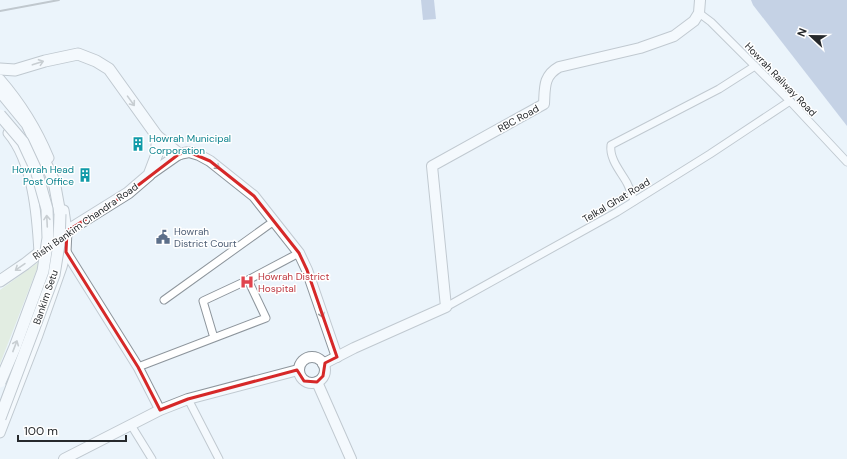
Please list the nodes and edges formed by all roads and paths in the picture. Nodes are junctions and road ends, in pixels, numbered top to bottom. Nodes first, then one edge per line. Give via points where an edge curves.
1 (700, 0) edge
2 (699, 13) junction
3 (755, 66) junction
4 (0, 69) edge
5 (0, 79) edge
6 (0, 90) edge
7 (790, 101) junction
8 (0, 115) edge
9 (0, 123) edge
10 (157, 136) junction
11 (179, 154) junction
12 (847, 162) edge
13 (149, 175) junction
14 (634, 202) junction
15 (274, 221) junction
16 (67, 232) junction
17 (66, 252) junction
18 (39, 253) junction
19 (300, 253) junction
20 (248, 280) junction
21 (0, 281) edge
22 (164, 300) dead end
23 (446, 307) junction
24 (214, 338) junction
25 (337, 357) junction
26 (324, 364) junction
27 (138, 367) junction
28 (298, 370) junction
29 (0, 382) edge
30 (317, 382) junction
31 (188, 399) junction
32 (160, 410) junction
33 (0, 418) edge
34 (131, 425) junction
35 (0, 433) edge
36 (64, 459) edge
37 (152, 459) edge
38 (219, 459) edge
39 (351, 459) edge

1 - 2 main road
2 - 3 street, Howrah Railway Road
2 - 23 main road, RBC Road via 694,21 674,36 640,48 551,71 546,81 544,104 432,166
3 - 7 street, Howrah Railway Road
3 - 14 street via 719,89 610,145
4 -> 10 main road via 15,70 78,54 96,61 109,69
5 - 16 street via 39,135 61,191
6 - 33 main road, Bankim Setu, bridge via 27,124 54,181 60,214 54,275
7 - 12 street, Howrah Railway Road
7 - 14 street, Telkal Ghat Road
29 -> 8 main road, Bankim Setu, bridge via 43,271 48,238 46,209 36,170 23,142
9 - 18 street via 15,141 31,180
10 - 11 main road
10 - 13 main road via 157,154
11 - 13 main road, Rishi Bankim Chandra Road
11 -> 15 main road via 189,152 210,161 254,196
13 - 16 main road, Rishi Bankim Chandra Road via 123,196
14 - 23 street, Telkal Ghat Road
15 - 19 main road
15 - 22 street
16 - 17 street
16 - 18 main road, Rishi Bankim Chandra Road
17 - 18 street
17 - 27 street
17 - 35 street via 53,295
18 -> 21 main road, Rishi Bankim Chandra Road
19 - 20 street
19 -> 25 main road
20 - 24 street via 203,301
20 - 24 street via 266,318
23 - 25 main road
24 - 27 street
25 - 26 main road
26 - 28 main road via 317,358 309,357 301,362
26 - 30 main road via 324,376
27 - 32 street
28 - 30 main road via 304,381
28 - 31 main road
30 - 39 main road
31 - 32 main road
31 - 38 street
32 - 34 main road
34 - 36 main road
34 - 37 street

